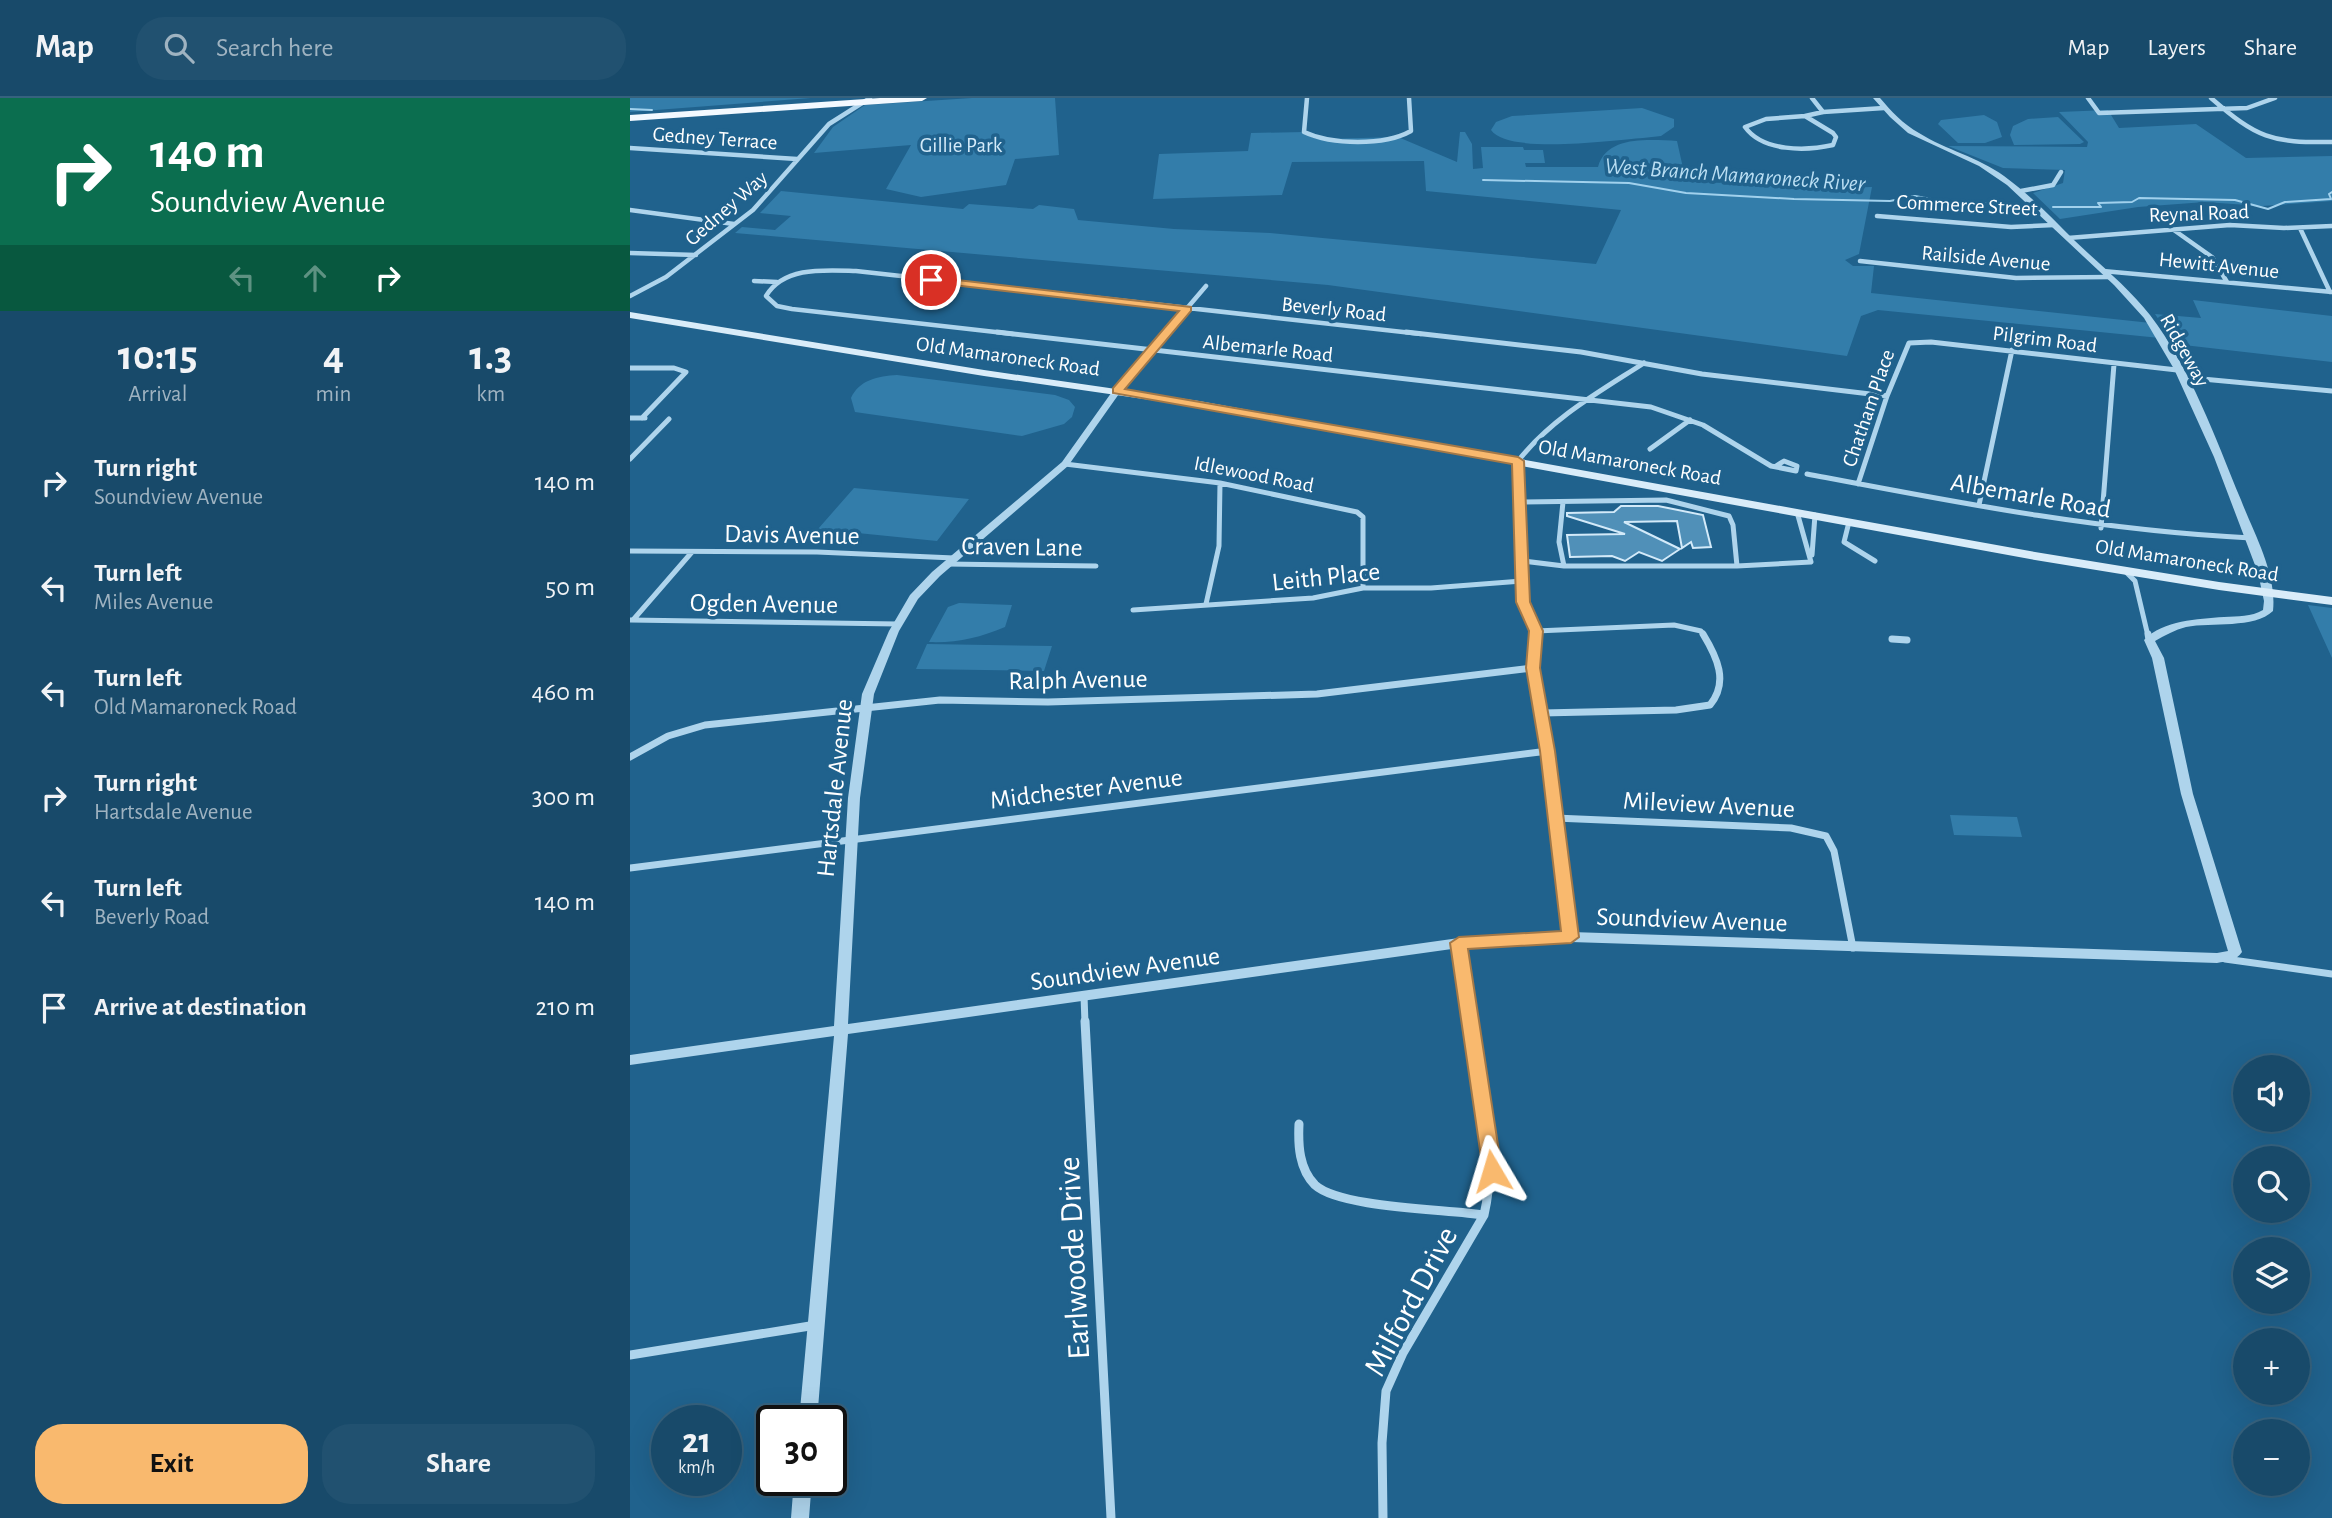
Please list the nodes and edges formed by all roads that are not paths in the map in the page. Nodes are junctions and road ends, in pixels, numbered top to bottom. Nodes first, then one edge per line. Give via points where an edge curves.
1 (922, 98) edge
2 (1307, 98) edge
3 (1409, 98) edge
4 (1812, 98) edge
5 (1876, 98) edge
6 (2088, 98) edge
7 (2211, 98) edge
8 (2276, 98) edge
9 (865, 100) edge
10 (1884, 107) junction
11 (2223, 108) junction
12 (1823, 112) junction
13 (630, 116) edge
14 (1805, 116) junction
15 (2332, 142) edge
16 (630, 148) edge
17 (797, 159) junction
18 (2061, 172) dead end
19 (2021, 191) junction
20 (630, 210) edge
21 (1877, 216) dead end
22 (735, 224) junction
23 (2054, 225) junction
24 (2332, 226) edge
25 (2171, 228) junction
26 (2300, 228) junction
27 (2068, 238) junction
28 (630, 253) edge
29 (696, 255) junction
30 (1860, 261) dead end
31 (2106, 274) junction
32 (754, 281) dead end
33 (777, 282) junction
34 (2227, 282) junction
35 (1206, 286) dead end
36 (2331, 292) edge
37 (630, 296) edge
38 (1187, 309) junction
39 (630, 314) edge
40 (1909, 343) joint
41 (2012, 350) junction
42 (1152, 352) junction
43 (1644, 363) junction
44 (2115, 364) junction
45 (630, 368) edge
46 (2179, 374) junction
47 (2330, 390) edge
48 (1117, 391) junction
49 (1888, 396) junction
50 (1588, 401) junction
51 (2332, 401) edge
52 (630, 418) edge
53 (668, 419) dead end
54 (1690, 420) junction
55 (1650, 449) dead end
56 (630, 459) edge
57 (1518, 461) junction
58 (1065, 464) junction
59 (1776, 466) dead end
60 (1807, 474) dead end
61 (1220, 483) junction
62 (1858, 484) junction
63 (1518, 502) junction
64 (1563, 502) junction
65 (1979, 505) junction
66 (1797, 512) junction
67 (1815, 515) junction
68 (1849, 522) junction
69 (2101, 528) junction
70 (2251, 538) junction
71 (630, 551) edge
72 (692, 552) junction
73 (951, 561) junction
74 (1523, 561) junction
75 (1875, 561) dead end
76 (1811, 562) junction
77 (1096, 566) dead end
78 (1564, 566) junction
79 (1737, 566) junction
80 (2125, 571) junction
81 (1522, 581) junction
82 (1363, 588) junction
83 (2269, 593) junction
84 (2332, 601) edge
85 (1206, 604) junction
86 (1133, 610) dead end
87 (631, 621) edge
88 (898, 624) junction
89 (1536, 631) junction
90 (1892, 639) dead end
91 (1907, 640) dead end
92 (2150, 640) junction
93 (1533, 668) junction
94 (865, 708) junction
95 (1542, 713) junction
96 (1548, 751) junction
97 (630, 757) edge
98 (1555, 818) junction
99 (852, 839) junction
100 (630, 868) edge
101 (1571, 937) junction
102 (1459, 943) junction
103 (1853, 948) junction
104 (2217, 958) junction
105 (2332, 974) edge
106 (1084, 996) junction
107 (841, 1032) junction
108 (630, 1060) edge
109 (1299, 1124) dead end
110 (1484, 1215) junction
111 (817, 1325) junction
112 (630, 1355) edge
113 (810, 1405) edge
114 (802, 1496) edge
115 (800, 1518) edge
116 (1111, 1518) edge
117 (1383, 1518) edge

1 - 9 main road
2 - 3 street via 1304,132 1324,139 1407,135 1411,131
4 - 12 street
5 - 10 street, Ridgeway
6 - 11 street via 2099,113
7 - 11 street
8 - 11 street via 2253,107
9 - 13 main road
9 - 17 street, Gedney Way via 829,124
10 - 12 street
10 - 19 street, Ridgeway via 1922,138 1988,167
11 - 15 street via 2260,137
12 - 14 street
14 - 14 street via 1833,132 1833,145 1818,149 1765,142 1754,139 1745,127 1761,119
16 - 17 street, Gedney Terrace
17 - 22 street, Gedney Way via 776,187
18 - 19 street via 2053,185
19 - 23 street, Ridgeway
20 - 22 street
21 - 23 street, Commerce Street via 2011,227
22 - 29 street, Gedney Way
23 - 27 street, Ridgeway
24 - 26 street, Reynal Road
25 - 26 street, Reynal Road
25 - 27 street, Reynal Road
25 - 34 street via 2222,267
26 - 36 street
27 - 31 street, Ridgeway
28 - 29 street
29 - 37 street, Gedney Way
30 - 31 street, Railside Avenue via 2060,280
31 - 34 street, Hewitt Avenue
31 - 46 street, Ridgeway via 2143,312
32 - 33 street
33 - 38 street, Beverly Road via 816,270 856,271
33 - 42 street, Albemarle Road via 766,296 777,306 792,309
34 - 36 street, Hewitt Avenue
35 - 38 street, Hartsdale Avenue
38 - 42 street, Hartsdale Avenue
38 - 43 street, Beverly Road via 1581,352
39 - 48 main road, Old Mamaroneck Road
40 - 41 street, Pilgrim Road
40 - 49 street, Chatham Place
41 - 44 street, Pilgrim Road
41 - 65 street
42 - 48 street, Hartsdale Avenue
42 - 50 street, Albemarle Road
43 - 49 street, Beverly Road
43 - 50 street
44 - 46 street, Pilgrim Road
44 - 69 street
45 - 52 street via 686,372 643,418
46 - 47 street, Pilgrim Road
46 - 70 street, Ridgeway via 2204,422
47 - 51 street
48 - 57 main road, Old Mamaroneck Road
48 - 58 street, Hartsdale Avenue
49 - 62 street, Chatham Place
50 - 54 street, Albemarle Road via 1659,408
50 - 57 street via 1529,444
53 - 56 street
54 - 55 street
54 - 59 street, Albemarle Road
57 - 63 street
57 - 66 main road, Old Mamaroneck Road
58 - 61 street, Idlewood Road
58 - 73 street, Hartsdale Avenue
60 - 62 street, Albemarle Road
61 - 82 street, Idlewood Road via 1363,516
61 - 85 street via 1218,545
62 - 65 street, Albemarle Road
63 - 64 street
63 - 74 street
64 - 78 street via 1563,524 1556,539
64 - 79 street via 1666,500 1729,516 1734,525
65 - 69 street, Albemarle Road
66 - 67 main road, Old Mamaroneck Road
66 - 76 street
67 - 68 main road, Old Mamaroneck Road
67 - 76 street
68 - 75 street via 1844,541
68 - 80 main road, Old Mamaroneck Road
69 - 70 street, Albemarle Road
70 - 83 street, Ridgeway
71 - 72 street, Davis Avenue
72 - 73 street, Davis Avenue via 817,552
72 - 87 street
73 - 77 street, Craven Lane
73 - 88 street, Hartsdale Avenue via 915,597
74 - 78 street
74 - 81 street
76 - 79 street
78 - 79 street
80 - 83 main road, Old Mamaroneck Road
80 - 92 street via 2135,581
81 - 82 street, Leith Place
81 - 89 street via 1523,602
82 - 85 street, Leith Place via 1313,598
83 - 84 main road, Old Mamaroneck Road
83 - 92 street via 2270,605 2264,615 2181,624
85 - 86 street, Leith Place
87 - 88 street, Ogden Avenue
88 - 94 street, Hartsdale Avenue
89 - 93 street
89 - 95 street via 1660,625 1702,631 1718,665 1720,691 1710,705 1684,709
90 - 91 street
92 - 104 street via 2158,658 2187,794 2235,952
93 - 94 street, Ralph Avenue via 1317,694 1048,702 940,700
93 - 95 street
94 - 97 street, Ralph Avenue via 695,727
94 - 99 street, Hartsdale Avenue
95 - 96 street
96 - 98 street
96 - 99 street, Midchester Avenue
98 - 101 street
98 - 103 street, Mileview Avenue via 1791,828 1826,836 1834,851
99 - 100 street, Midchester Avenue
99 - 107 street, Hartsdale Avenue
101 - 102 street, Soundview Avenue
101 - 103 street, Soundview Avenue
102 - 106 street, Soundview Avenue
102 - 110 street, Milford Drive via 1492,1171
103 - 104 street, Soundview Avenue
104 - 105 street
106 - 107 street, Soundview Avenue
106 - 116 street, Earlwoode Drive
107 - 108 street, Soundview Avenue
107 - 111 street, Hartsdale Avenue
109 - 110 street via 1297,1142 1311,1181 1329,1193
110 - 117 street, Milford Drive via 1403,1353 1386,1391
111 - 112 street
111 - 113 street, Hartsdale Avenue
114 - 115 street

